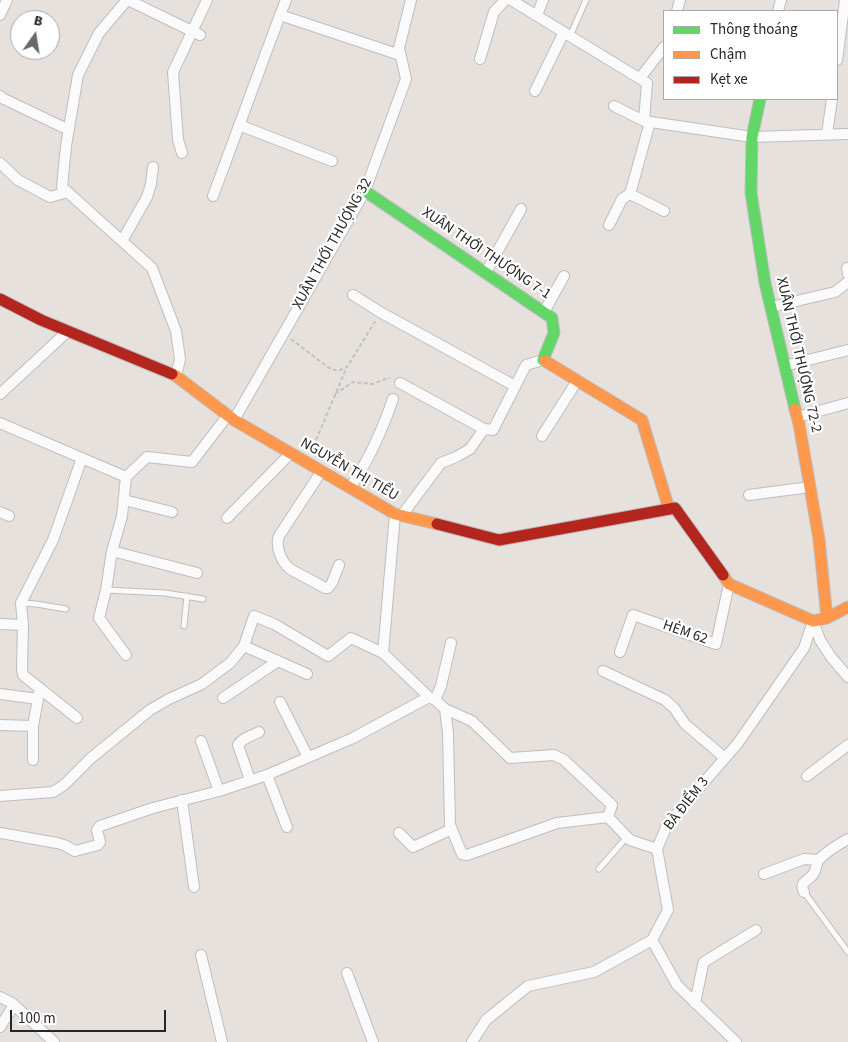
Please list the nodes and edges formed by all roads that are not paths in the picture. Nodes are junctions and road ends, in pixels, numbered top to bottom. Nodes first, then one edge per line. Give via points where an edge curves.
1 (7, 0) edge
2 (128, 0) edge
3 (208, 0) edge
4 (286, 0) edge
5 (411, 0) edge
6 (505, 0) edge
7 (511, 0) edge
8 (543, 0) edge
9 (586, 0) edge
10 (845, 0) edge
11 (0, 15) edge
12 (280, 15) junction
13 (537, 15) junction
14 (196, 33) junction
15 (567, 34) junction
16 (663, 48) edge
17 (838, 52) edge
18 (400, 54) junction
19 (480, 59) dead end
20 (640, 78) junction
21 (535, 91) dead end
22 (0, 96) edge
23 (760, 100) edge
24 (832, 100) edge
25 (614, 106) dead end
26 (647, 122) junction
27 (240, 125) junction
28 (69, 130) junction
29 (827, 134) junction
30 (848, 134) edge
31 (752, 137) junction
32 (182, 153) dead end
33 (332, 161) dead end
34 (0, 163) edge
35 (154, 167) dead end
36 (365, 191) junction
37 (68, 192) junction
38 (630, 194) junction
39 (213, 196) dead end
40 (521, 209) dead end
41 (664, 211) dead end
42 (609, 225) dead end
43 (122, 241) junction
44 (847, 268) edge
45 (486, 272) junction
46 (848, 274) edge
47 (564, 276) dead end
48 (848, 282) edge
49 (353, 295) dead end
50 (0, 298) edge
51 (770, 307) junction
52 (544, 312) junction
53 (68, 331) junction
54 (848, 350) edge
55 (543, 360) junction
56 (784, 366) junction
57 (176, 376) junction
58 (577, 381) junction
59 (400, 382) road end
60 (515, 386) junction
61 (0, 394) edge
62 (393, 399) dead end
63 (848, 403) edge
64 (231, 417) junction
65 (796, 417) junction
66 (0, 423) edge
67 (484, 429) junction
68 (542, 436) dead end
69 (290, 454) junction
70 (82, 458) junction
71 (321, 472) junction
72 (126, 477) junction
73 (810, 487) junction
74 (350, 488) junction
75 (749, 495) dead end
76 (124, 500) junction
77 (669, 509) junction
78 (172, 512) dead end
79 (398, 515) junction
80 (227, 518) dead end
81 (112, 551) junction
82 (339, 565) dead end
83 (197, 573) dead end
84 (729, 584) junction
85 (106, 590) junction
86 (187, 596) junction
87 (203, 599) dead end
88 (21, 602) junction
89 (848, 607) edge
90 (66, 609) dead end
91 (827, 618) junction
92 (813, 621) junction
93 (0, 624) edge
94 (23, 625) junction
95 (184, 626) dead end
96 (451, 643) dead end
97 (244, 646) junction
98 (620, 652) dead end
99 (383, 653) junction
100 (126, 655) dead end
101 (278, 661) junction
102 (603, 671) dead end
103 (307, 674) dead end
104 (848, 677) edge
105 (40, 688) junction
106 (0, 694) edge
107 (224, 698) dead end
108 (432, 698) junction
109 (38, 699) junction
110 (280, 702) dead end
111 (445, 709) junction
112 (77, 718) dead end
113 (0, 725) edge
114 (33, 726) junction
115 (259, 732) dead end
116 (201, 741) dead end
117 (848, 745) edge
118 (308, 757) junction
119 (725, 758) junction
120 (33, 760) dead end
121 (267, 775) junction
122 (807, 776) dead end
123 (250, 780) junction
124 (219, 791) junction
125 (0, 796) edge
126 (182, 800) junction
127 (608, 817) junction
128 (287, 827) dead end
129 (452, 829) junction
130 (399, 833) dead end
131 (0, 834) edge
132 (627, 837) junction
133 (848, 839) edge
134 (657, 849) junction
135 (819, 860) junction
136 (599, 869) dead end
137 (764, 874) dead end
138 (194, 886) dead end
139 (804, 892) joint
140 (756, 930) dead end
141 (652, 940) junction
142 (848, 952) edge
143 (201, 955) dead end
144 (347, 973) dead end
145 (0, 997) edge
146 (695, 1003) junction
147 (14, 1005) junction
148 (0, 1027) edge
149 (54, 1042) edge
150 (222, 1042) edge
151 (373, 1042) edge
152 (472, 1042) edge
153 (736, 1042) edge

1 - 11 street
2 - 14 street
2 - 28 street via 99,33 78,75
3 - 14 street
4 - 12 street
5 - 18 street, XUÂN THỚI THƯỢNG 32
6 - 19 street via 494,12
7 - 13 street
8 - 13 street
9 - 15 lane
10 - 17 street
12 - 18 street
12 - 27 street
13 - 15 street
14 - 32 street via 173,72 178,140
15 - 20 street
15 - 21 street
16 - 20 street
18 - 36 street, XUÂN THỚI THƯỢNG 32 via 406,79
20 - 26 street via 647,83
22 - 28 street
23 - 31 street, XUÂN THỚI THƯỢNG 72-2
24 - 29 street
25 - 26 street
26 - 31 street
26 - 38 street
27 - 33 street
27 - 39 street
28 - 37 street via 62,187
29 - 30 street
29 - 31 street
31 - 51 street, XUÂN THỚI THƯỢNG 72-2 via 751,193
34 - 37 street via 18,180 50,197
35 - 43 street via 147,197
36 - 45 street, XUÂN THỚI THƯỢNG 7-1
36 - 64 street, XUÂN THỚI THƯỢNG 32 via 284,333
37 - 43 street
38 - 41 street
38 - 42 street via 622,200
40 - 45 street
43 - 57 street via 152,268 176,331 180,359
44 - 46 street
45 - 52 street, XUÂN THỚI THƯỢNG 7-1
47 - 52 street
48 - 51 street via 835,292
49 - 60 street
50 - 53 street, NGUYỄN THỊ TIỂU
51 - 56 street, XUÂN THỚI THƯỢNG 72-2
52 - 55 street, XUÂN THỚI THƯỢNG 7-1 via 552,318 554,334
53 - 57 street, NGUYỄN THỊ TIỂU
53 - 61 street
54 - 56 street
55 - 58 street
55 - 60 street via 526,364
56 - 65 street, XUÂN THỚI THƯỢNG 72-2
57 - 64 street, NGUYỄN THỊ TIỂU
58 - 68 street
58 - 77 street via 642,420
59 - 67 street
60 - 67 street via 492,430
62 - 74 street via 372,452
63 - 65 street
64 - 69 street, NGUYỄN THỊ TIỂU
64 - 72 street, XUÂN THỚI THƯỢNG 32 via 192,462 147,457
65 - 73 street, XUÂN THỚI THƯỢNG 72-2
66 - 70 street
67 - 79 street via 470,449 441,463
69 - 71 street, NGUYỄN THỊ TIỂU
69 - 80 street
70 - 72 street
70 - 88 street via 53,540
71 - 74 street, NGUYỄN THỊ TIỂU
71 - 82 street via 279,536 277,545 285,565 321,587 330,586
72 - 76 street
73 - 75 street
73 - 91 street, XUÂN THỚI THƯỢNG 72-2
74 - 79 street, NGUYỄN THỊ TIỂU
76 - 78 street
76 - 81 street
77 - 79 street, NGUYỄN THỊ TIỂU via 500,540
77 - 84 street via 676,508
79 - 99 street
81 - 83 street
81 - 85 street
84 - 92 street
84 - 98 street, HẺM 62 via 716,644 633,615
85 - 86 lane
85 - 100 street via 100,618
86 - 87 lane
86 - 95 lane
88 - 90 lane
88 - 94 street
89 - 91 street
91 - 92 street
92 - 104 street via 820,640
92 - 119 street, BÀ ĐIỂM 3 via 804,648
93 - 94 street
94 - 105 street via 23,675
96 - 108 street via 441,686
97 - 99 street via 254,616 328,656 351,638
97 - 101 street
97 - 125 street via 202,684 150,710 58,789
99 - 108 street
101 - 103 street
101 - 107 street
102 - 119 street via 665,700 685,724
105 - 109 street
105 - 112 street
106 - 109 street
108 - 111 street
108 - 118 street
109 - 114 street
110 - 118 street
111 - 127 street via 472,721 510,758 554,755 564,760 612,805
111 - 129 street
113 - 114 street
114 - 120 street
115 - 123 street via 238,745
116 - 124 street
117 - 122 street
118 - 121 street
119 - 134 street, BÀ ĐIỂM 3 via 667,825
121 - 123 street
121 - 128 street
123 - 124 street
124 - 126 street
126 - 131 street via 100,826 97,830 99,844 75,851 56,843
126 - 138 street
127 - 129 street via 557,823 465,855
127 - 132 street
129 - 130 street via 413,847
132 - 134 street
132 - 136 lane
133 - 135 street
134 - 141 street via 668,910
135 - 137 street via 804,859
135 - 139 street via 813,874 803,884
139 - 142 lane
140 - 146 street via 704,962
141 - 146 street via 677,985
141 - 152 street via 594,972 528,986 486,1020
143 - 150 street
144 - 151 street
145 - 147 street
146 - 153 street
147 - 148 street
147 - 149 street

